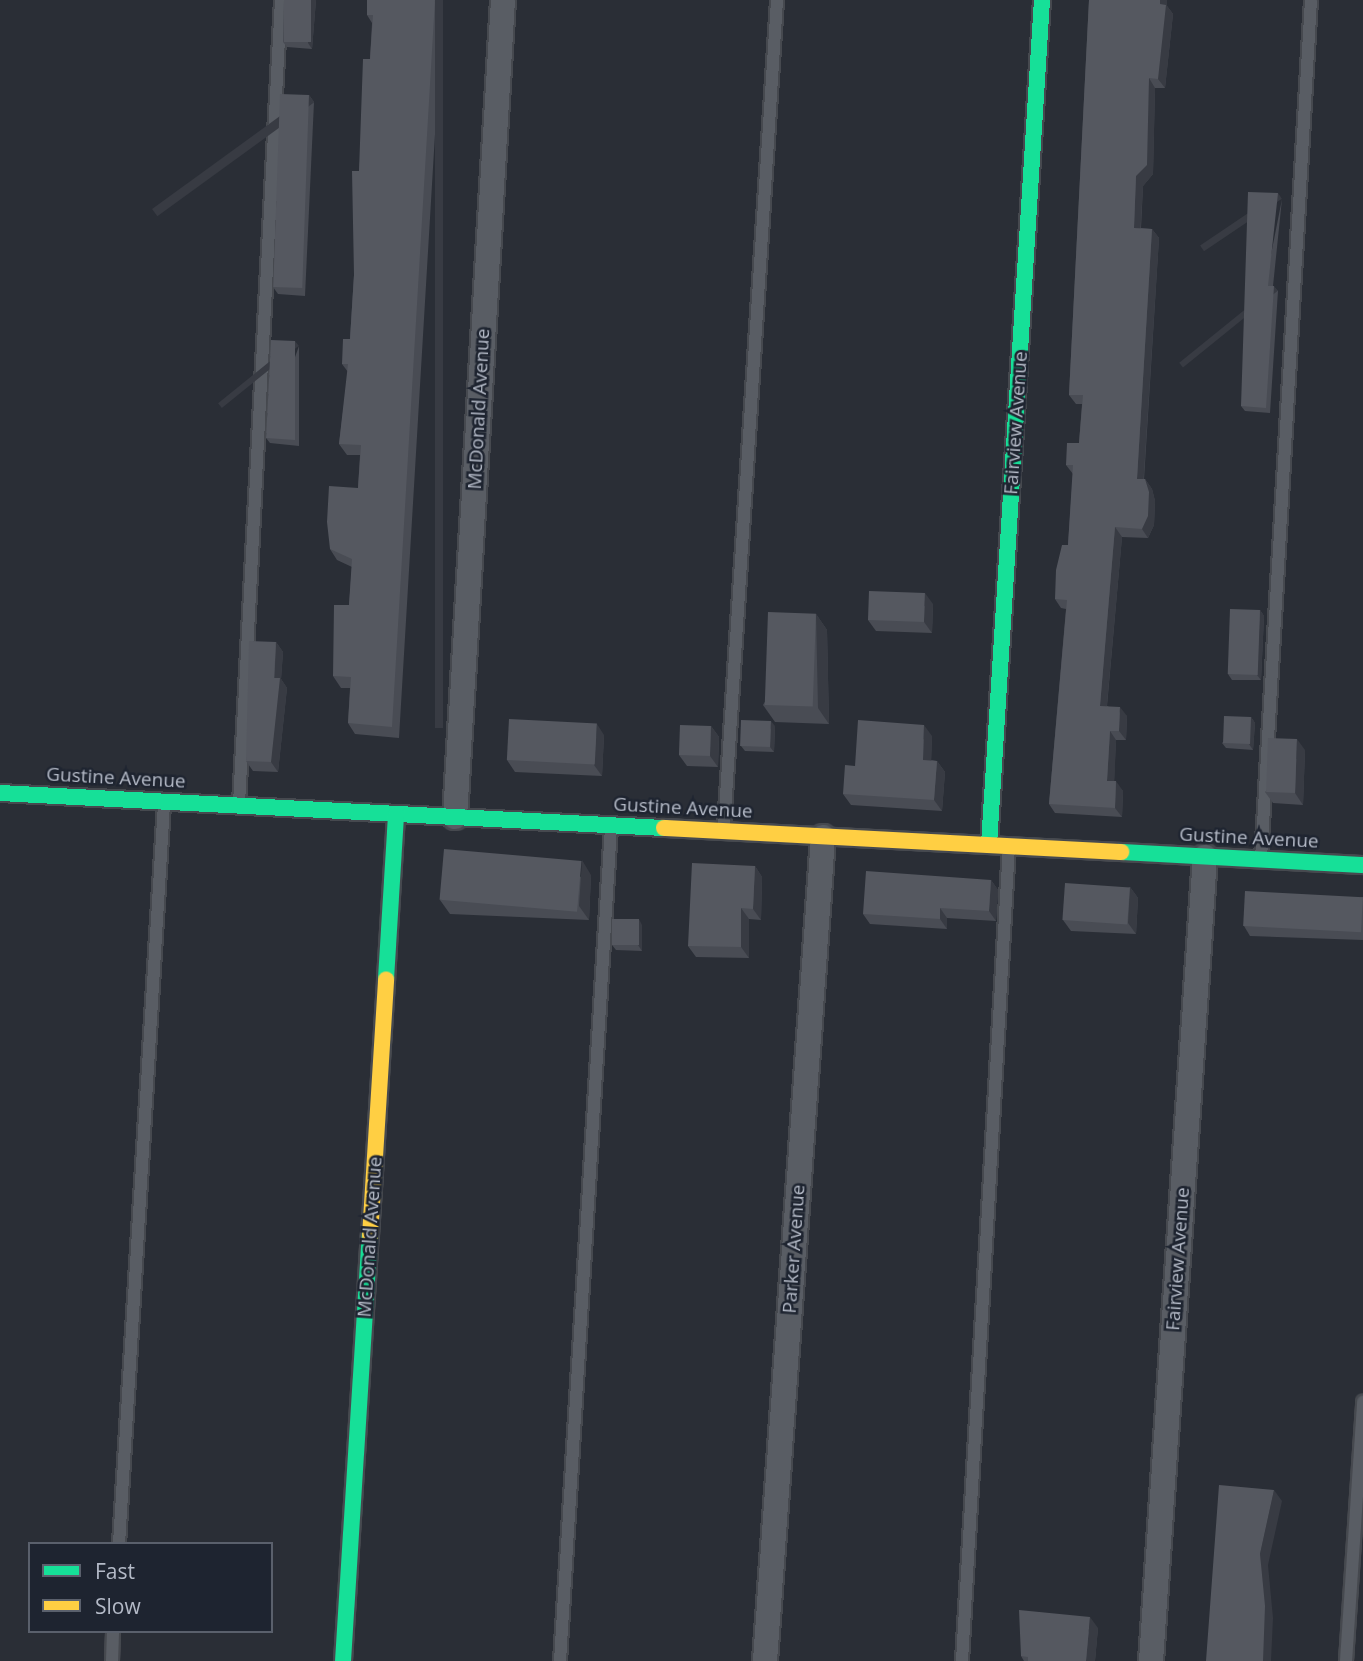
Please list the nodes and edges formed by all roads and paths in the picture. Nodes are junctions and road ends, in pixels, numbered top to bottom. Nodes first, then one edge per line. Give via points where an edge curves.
1 (281, 0) edge
2 (503, 0) edge
3 (777, 0) edge
4 (1042, 0) edge
5 (1311, 0) edge
6 (0, 793) edge
7 (164, 802) junction
8 (239, 805) junction
9 (396, 814) junction
10 (455, 817) junction
11 (611, 825) junction
12 (724, 831) junction
13 (824, 837) junction
14 (989, 845) junction
15 (1009, 846) junction
16 (1205, 857) junction
17 (1261, 860) junction
18 (1363, 865) edge
19 (1363, 1402) edge
20 (119, 1542) edge
21 (114, 1633) edge
22 (112, 1661) edge
23 (343, 1661) edge
24 (560, 1661) edge
25 (765, 1661) edge
26 (962, 1661) edge
27 (1151, 1661) edge
28 (1346, 1661) edge

1 - 8 lane
2 - 10 street, McDonald Avenue
3 - 12 lane
4 - 14 street, Fairview Avenue
5 - 17 lane
6 - 7 street, Gustine Avenue
7 - 8 street, Gustine Avenue
7 - 20 lane
8 - 9 street, Gustine Avenue
9 - 10 street, Gustine Avenue
9 - 23 street, McDonald Avenue
10 - 11 street, Gustine Avenue
11 - 12 street, Gustine Avenue
11 - 24 lane
12 - 13 street, Gustine Avenue
13 - 14 street, Gustine Avenue
13 - 25 street, Parker Avenue
14 - 15 street, Gustine Avenue
15 - 16 street, Gustine Avenue
15 - 26 lane
16 - 17 street, Gustine Avenue
16 - 27 street, Fairview Avenue
17 - 18 street, Gustine Avenue
19 - 28 lane
21 - 22 lane

